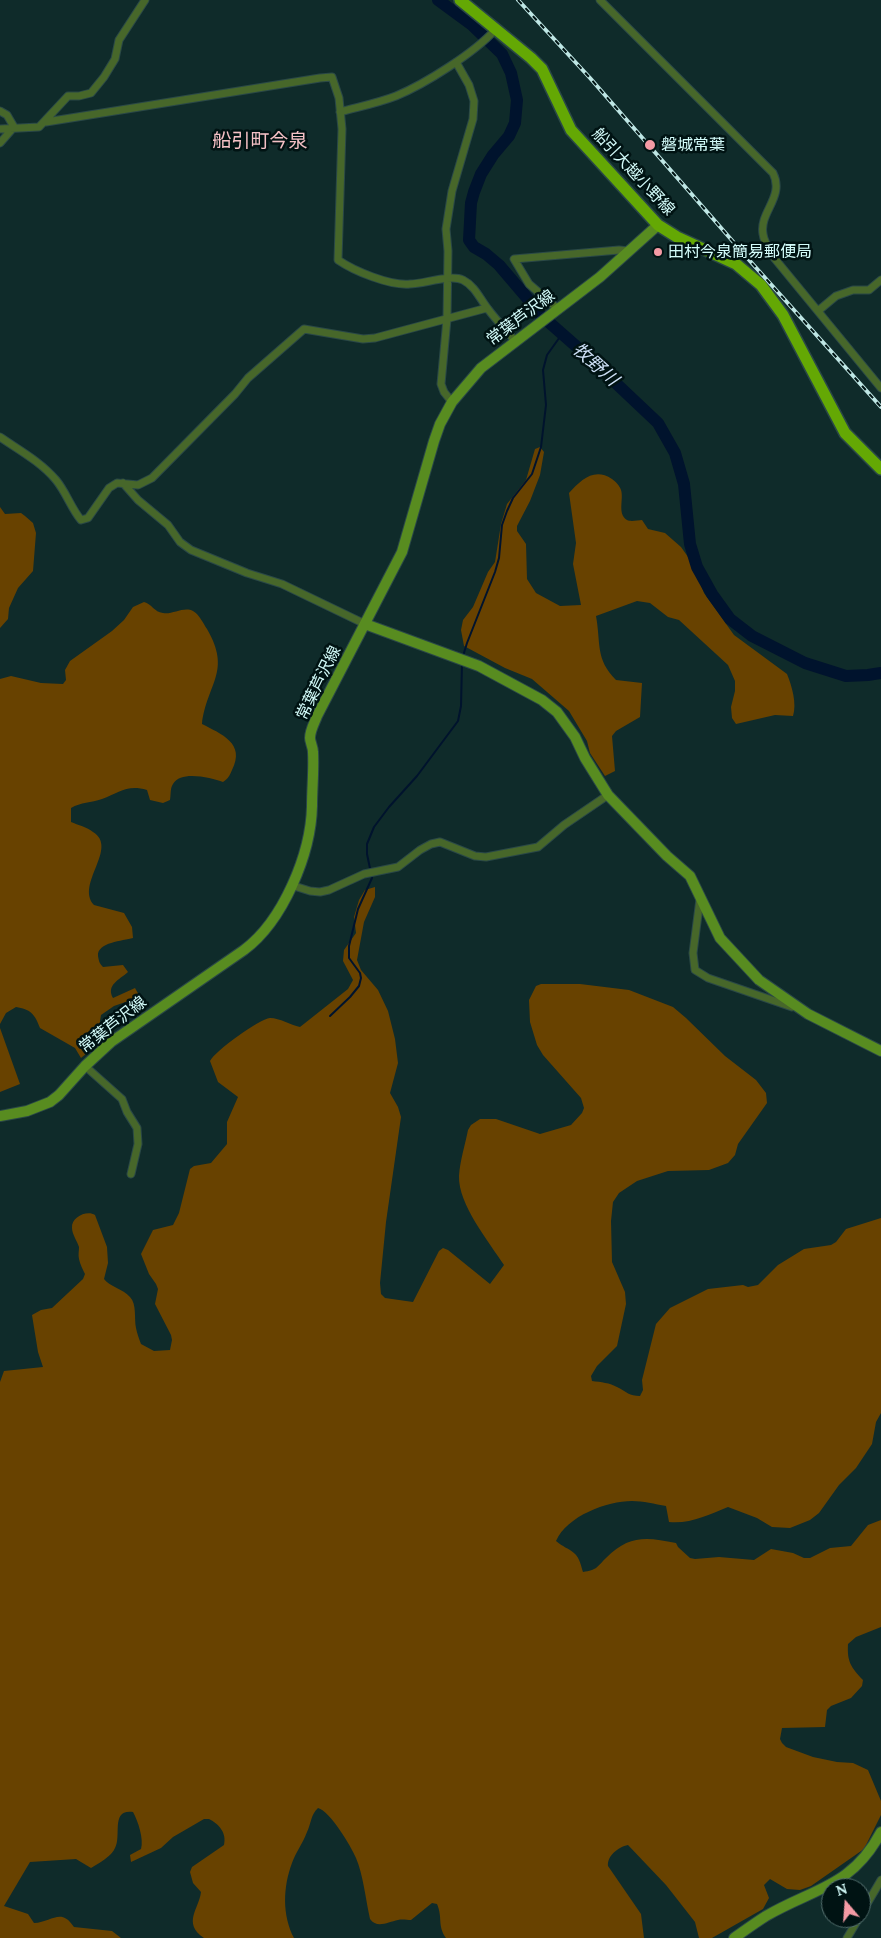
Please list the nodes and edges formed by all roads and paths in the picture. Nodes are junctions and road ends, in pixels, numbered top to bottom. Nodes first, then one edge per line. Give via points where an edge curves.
1 (145, 0) edge
2 (460, 0) edge
3 (600, 0) edge
4 (493, 33) junction
5 (456, 62) junction
6 (0, 111) edge
7 (340, 112) junction
8 (46, 122) junction
9 (14, 127) junction
10 (0, 129) edge
11 (0, 143) edge
12 (658, 225) junction
13 (629, 251) junction
14 (447, 279) junction
15 (881, 280) edge
16 (487, 308) junction
17 (558, 309) junction
18 (818, 312) junction
19 (447, 318) junction
20 (516, 341) junction
21 (881, 388) edge
22 (452, 402) junction
23 (0, 437) edge
24 (881, 469) edge
25 (123, 484) junction
26 (365, 624) junction
27 (608, 795) junction
28 (291, 885) junction
29 (700, 899) junction
30 (802, 1010) junction
31 (881, 1051) edge
32 (86, 1066) junction
33 (0, 1116) edge
34 (131, 1174) dead end
35 (881, 1832) edge
36 (881, 1880) edge
37 (871, 1897) edge
38 (734, 1938) edge

1 - 8 street via 119,40 115,59 104,78 91,92 68,96
2 - 4 main road, 船引大越小野線
3 - 18 street via 773,173 777,191 762,232 765,243
4 - 5 street
4 - 12 main road, 船引大越小野線 via 542,69 571,130
5 - 7 street via 396,96
5 - 14 street via 474,101 473,119 452,191 446,229
6 - 9 street via 7,115
7 - 8 street via 332,78 326,78
7 - 14 street via 338,260 396,284
8 - 9 street via 39,127
9 - 10 street
9 - 11 street
12 - 13 main road, 常葉芦沢線
12 - 24 main road, 船引大越小野線 via 736,264 761,284 782,315 845,433
13 - 17 main road, 常葉芦沢線
13 - 17 street via 514,260 529,284
14 - 16 street via 462,279 474,288
14 - 19 street
15 - 18 street via 869,290 853,290 836,296
16 - 19 street
16 - 20 street
17 - 20 main road, 常葉芦沢線
18 - 21 street
19 - 22 street via 441,384
19 - 25 street via 363,339 304,329 248,378 152,478 138,485
20 - 22 main road, 常葉芦沢線 via 481,368
22 - 26 main road, 常葉芦沢線 via 434,441 402,552
23 - 25 street via 34,460 56,481 81,520 88,518 108,488 117,483
25 - 26 street via 191,550 247,574 282,584
26 - 27 main road via 479,666 542,700 557,712 575,737
26 - 28 main road, 常葉芦沢線 via 332,686 310,738 313,751 310,825 301,862
27 - 28 street via 538,847 486,857 440,842 420,850 398,867 364,874 329,890 310,891
27 - 29 main road via 690,876
28 - 32 main road, 常葉芦沢線 via 270,923 253,943 130,1028
29 - 30 main road via 726,945 759,980
29 - 30 street via 693,953 695,970 708,978
30 - 31 main road
32 - 33 main road, 常葉芦沢線 via 50,1102
32 - 34 street via 122,1100 137,1128 138,1144
35 - 38 main road via 872,1850 834,1883 766,1916
36 - 37 street

